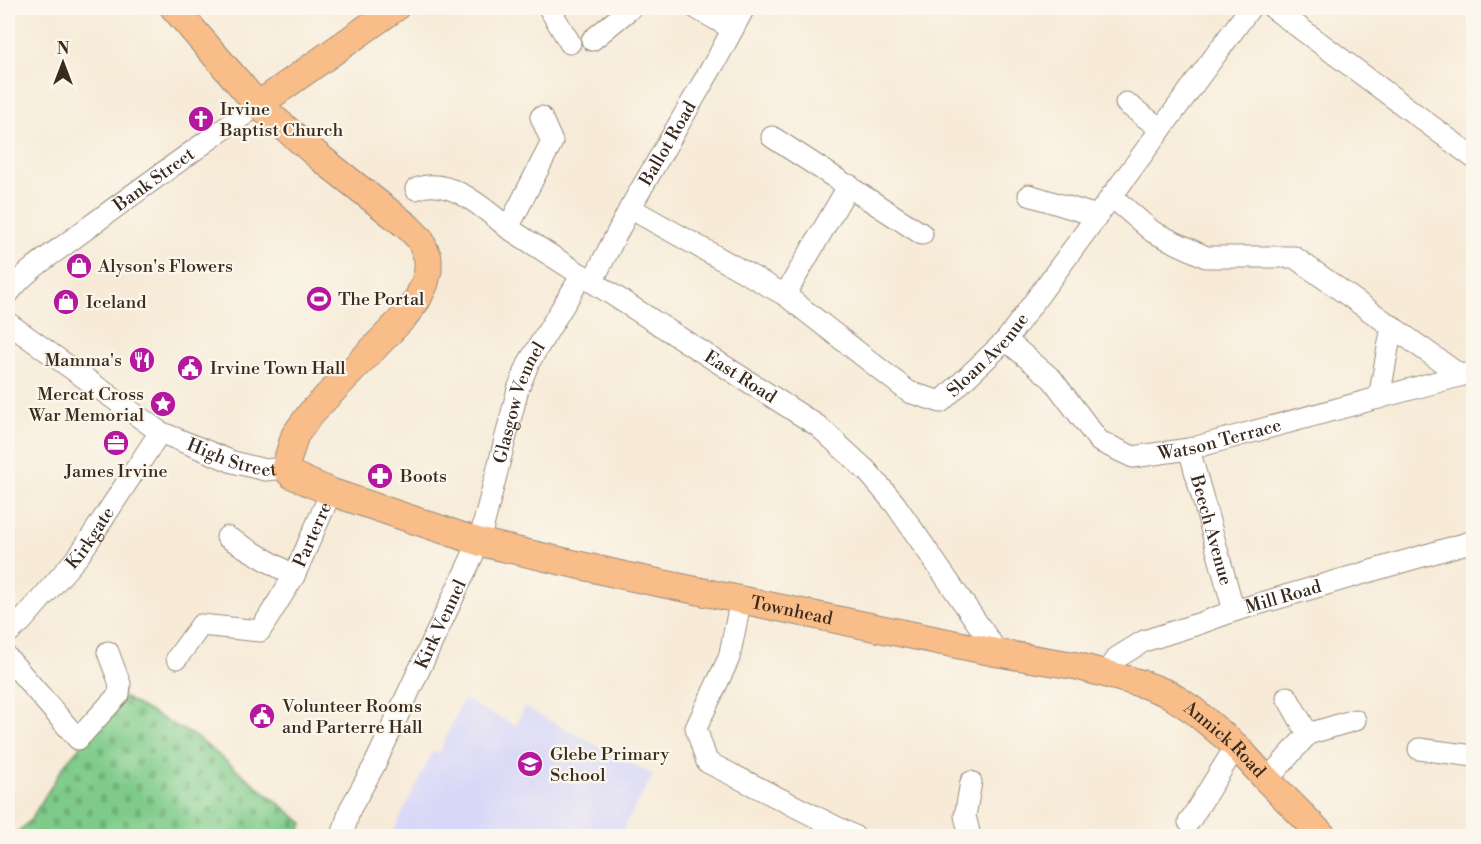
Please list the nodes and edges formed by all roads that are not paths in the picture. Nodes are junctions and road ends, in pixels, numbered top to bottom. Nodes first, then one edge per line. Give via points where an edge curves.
1 (174, 8) edge
2 (395, 8) edge
3 (549, 8) edge
4 (631, 8) edge
5 (696, 8) edge
6 (744, 8) edge
7 (1250, 8) edge
8 (1273, 8) edge
9 (733, 29) junction
10 (592, 40) dead end
11 (570, 43) dead end
12 (1126, 103) dead end
13 (258, 105) junction
14 (541, 117) dead end
15 (1161, 129) junction
16 (772, 137) dead end
17 (1473, 158) edge
18 (849, 185) junction
19 (416, 189) dead end
20 (1029, 195) dead end
21 (1111, 196) junction
22 (630, 208) junction
23 (1097, 216) junction
24 (508, 228) junction
25 (922, 234) dead end
26 (587, 278) junction
27 (8, 294) edge
28 (785, 295) junction
29 (8, 323) edge
30 (1392, 327) junction
31 (1006, 340) junction
32 (1467, 374) edge
33 (1378, 398) junction
34 (160, 432) junction
35 (1189, 449) junction
36 (285, 468) junction
37 (331, 492) junction
38 (226, 537) dead end
39 (1473, 541) edge
40 (479, 542) junction
41 (294, 576) junction
42 (741, 599) junction
43 (1234, 611) junction
44 (8, 633) edge
45 (108, 652) dead end
46 (998, 653) junction
47 (8, 658) edge
48 (177, 658) dead end
49 (1107, 673) junction
50 (1287, 697) dead end
51 (1355, 720) dead end
52 (1308, 734) junction
53 (1236, 746) junction
54 (1419, 749) dead end
55 (1473, 756) edge
56 (1267, 780) junction
57 (971, 782) dead end
58 (1189, 822) dead end
59 (848, 836) edge
60 (342, 837) edge
61 (970, 837) edge
62 (1323, 837) edge

1 - 13 main road
2 - 13 main road, Bank Street
3 - 11 street
4 - 10 street
5 - 9 street
6 - 9 street, Ballot Road
7 - 15 street, Sloan Avenue
8 - 17 street
9 - 22 street, Ballot Road
12 - 15 street
13 - 27 street, Bank Street via 34,268
13 - 36 main road via 407,226 420,239 429,263 425,283 410,310 311,413 296,435
14 - 24 street via 552,142
15 - 21 street, Sloan Avenue
16 - 18 street
18 - 25 street
18 - 28 street
19 - 24 street, East Road via 426,184 471,198
20 - 23 street
21 - 23 street, Sloan Avenue
21 - 30 street via 1153,232 1206,257 1294,257
22 - 26 street, Ballot Road
22 - 28 street, Sloan Avenue
23 - 31 street, Sloan Avenue
24 - 26 street, East Road
26 - 40 street, Glasgow Vennel via 529,362 518,389
26 - 46 street, East Road via 818,426 862,466 895,504
28 - 31 street, Sloan Avenue via 909,392 941,402
29 - 34 street, High Street
30 - 32 street
30 - 33 street
31 - 35 street, Watson Terrace via 1052,379 1100,441 1133,457
32 - 33 street, Watson Terrace
33 - 35 street, Watson Terrace
34 - 36 street, High Street via 233,462 266,470
34 - 44 street, Kirkgate via 80,554
35 - 43 street, Beech Avenue
36 - 37 main road, High Street
37 - 40 main road, High Street
37 - 41 street, Parterre
38 - 41 street, Parterre
39 - 43 street, Mill Road
40 - 42 main road, Townhead
40 - 60 street, Kirk Vennel via 350,809
41 - 48 street, Parterre via 260,631 201,625
42 - 46 main road, Townhead
42 - 59 street via 729,658 696,728 707,762
43 - 49 street, Mill Road via 1144,640 1118,657
45 - 47 street via 120,684 119,694 78,739
46 - 49 main road, Townhead
49 - 53 main road, Annick Road via 1169,694
50 - 52 street
51 - 52 street
52 - 56 street
53 - 56 main road, Annick Road
53 - 58 street
54 - 55 street
56 - 62 main road, Annick Road
57 - 61 street via 966,816

